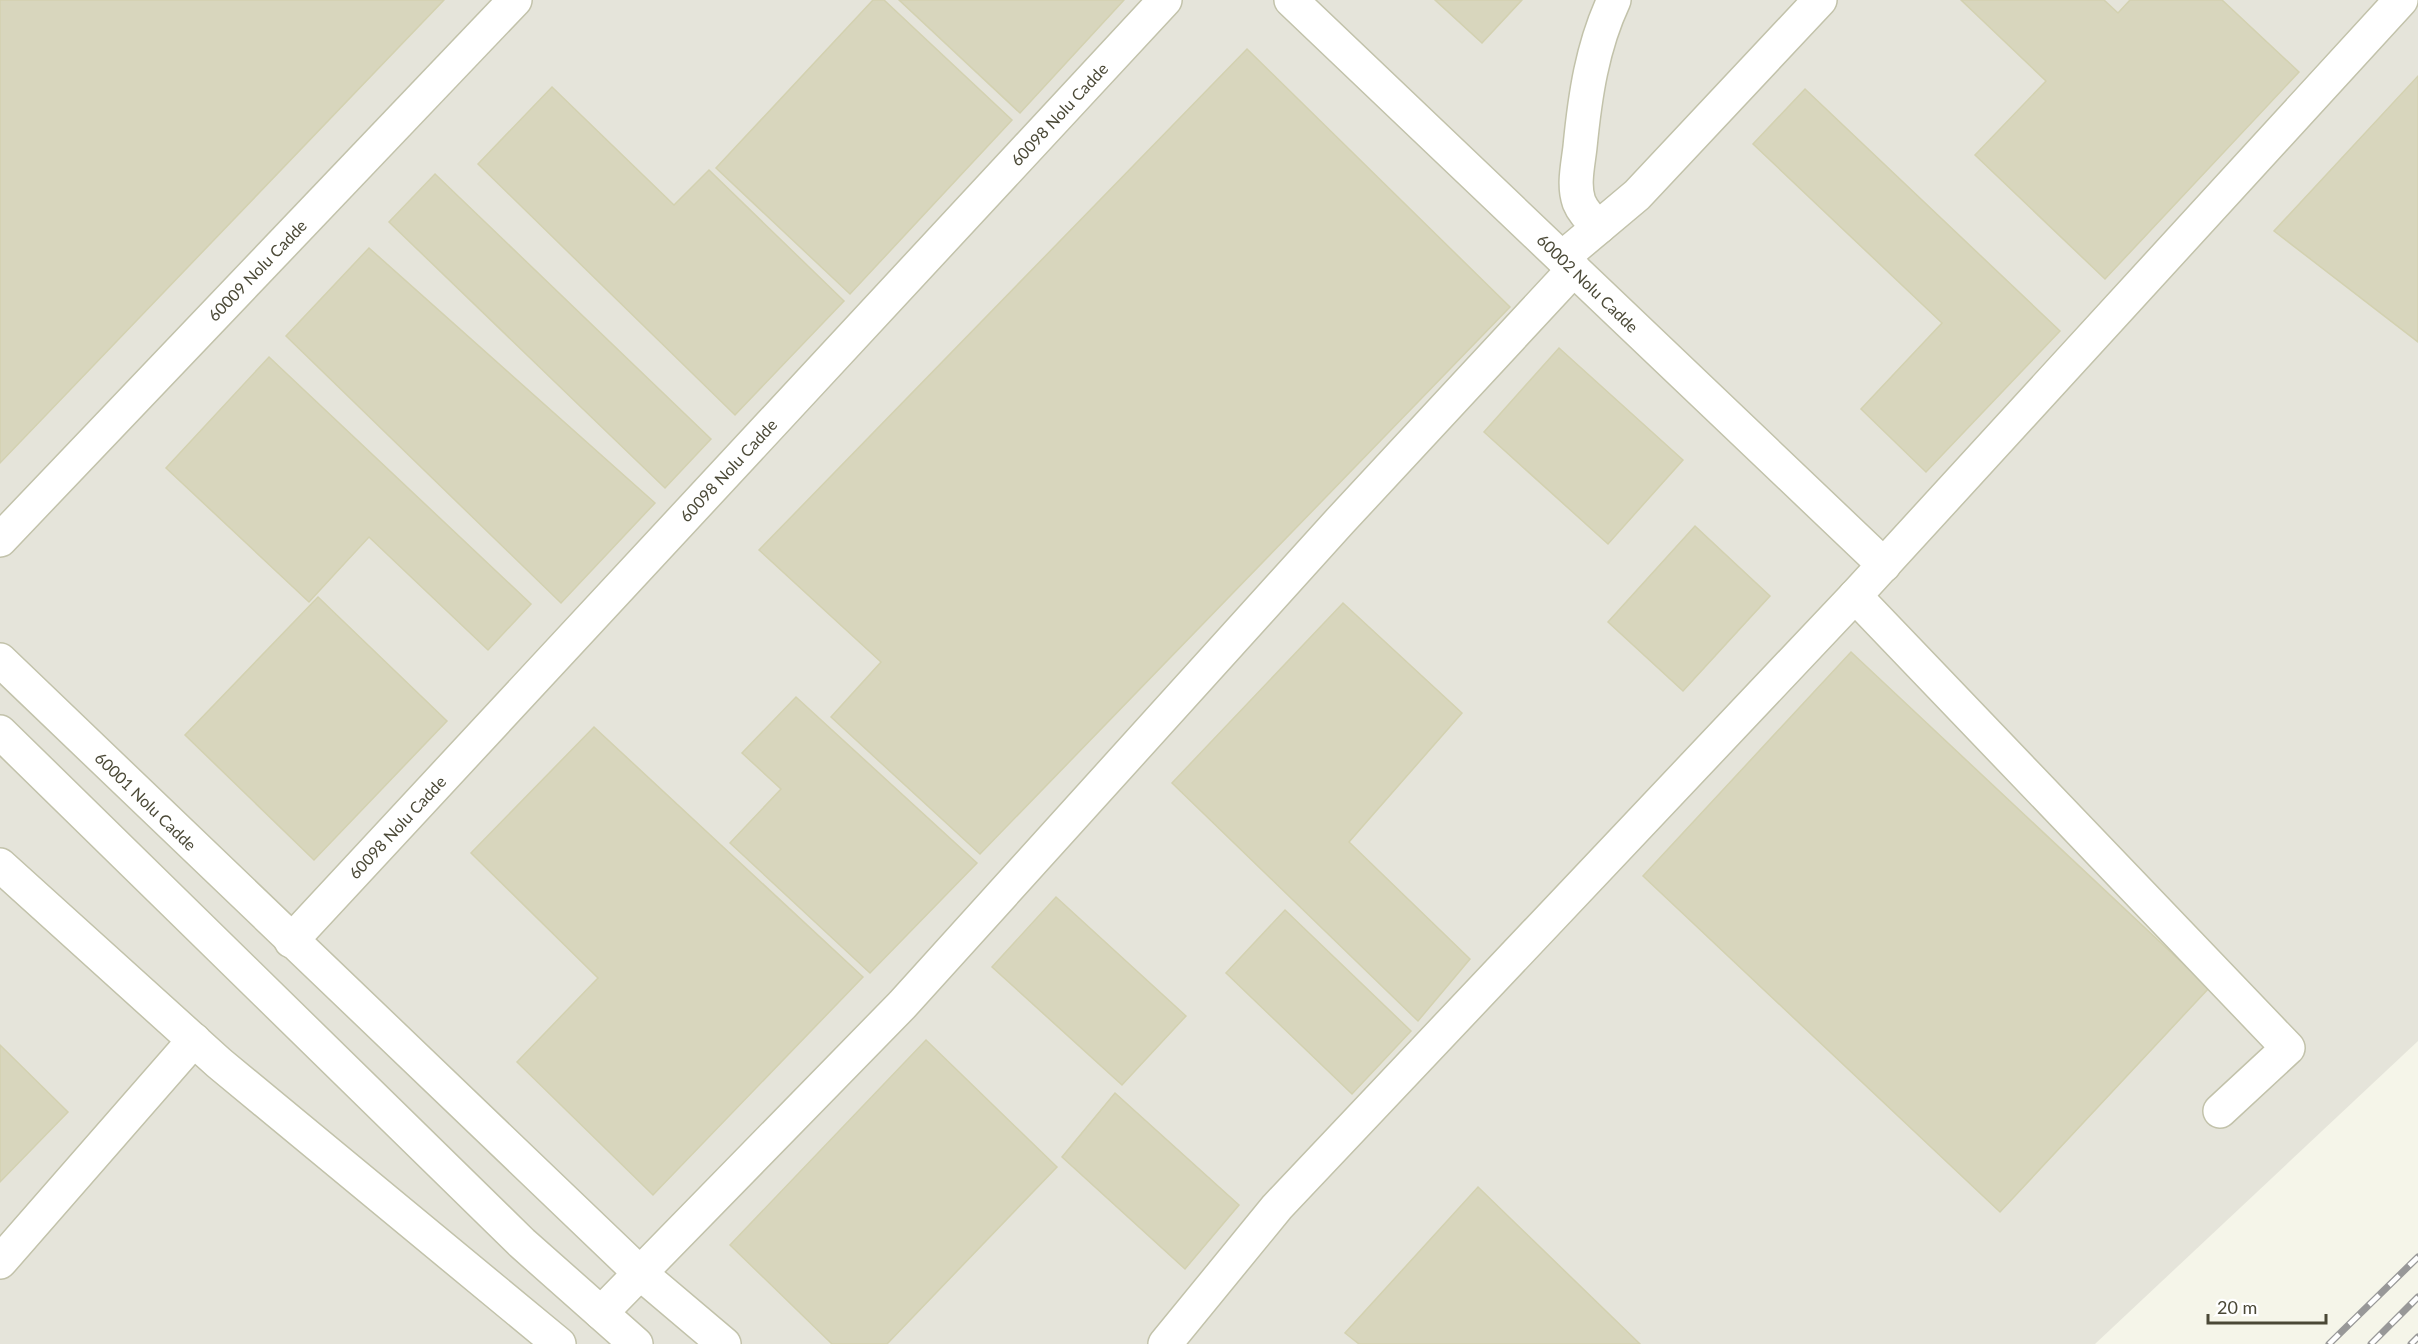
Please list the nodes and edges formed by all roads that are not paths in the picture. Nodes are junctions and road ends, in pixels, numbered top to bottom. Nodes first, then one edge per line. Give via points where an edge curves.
1 (515, 0) edge
2 (1165, 0) edge
3 (1291, 0) edge
4 (1614, 0) edge
5 (1820, 0) edge
6 (2401, 0) edge
7 (1599, 227) junction
8 (1568, 264) junction
9 (0, 540) edge
10 (1884, 565) junction
11 (1855, 596) junction
12 (0, 660) edge
13 (0, 732) edge
14 (0, 865) edge
15 (291, 941) junction
16 (194, 1040) junction
17 (2220, 1111) dead end
18 (0, 1262) edge
19 (640, 1273) junction
20 (601, 1313) junction
21 (559, 1344) edge
22 (636, 1344) edge
23 (724, 1344) edge
24 (1165, 1344) edge

1 - 9 street, 60009 Nolu Cadde
2 - 15 street, 60098 Nolu Cadde
3 - 8 street, 60002 Nolu Cadde
4 - 7 street via 1595,48 1585,89 1576,189 1580,204
5 - 7 street via 1637,195
6 - 10 street
7 - 8 street
8 - 10 street, 60002 Nolu Cadde
8 - 19 street via 902,1005
10 - 11 street
11 - 17 street via 2288,1048
11 - 24 street via 1277,1207
12 - 15 street, 60001 Nolu Cadde
13 - 20 street via 522,1244
14 - 16 street
15 - 19 street, 60001 Nolu Cadde
16 - 18 street
16 - 21 street
19 - 20 street
19 - 23 street, 60001 Nolu Cadde
20 - 22 street

